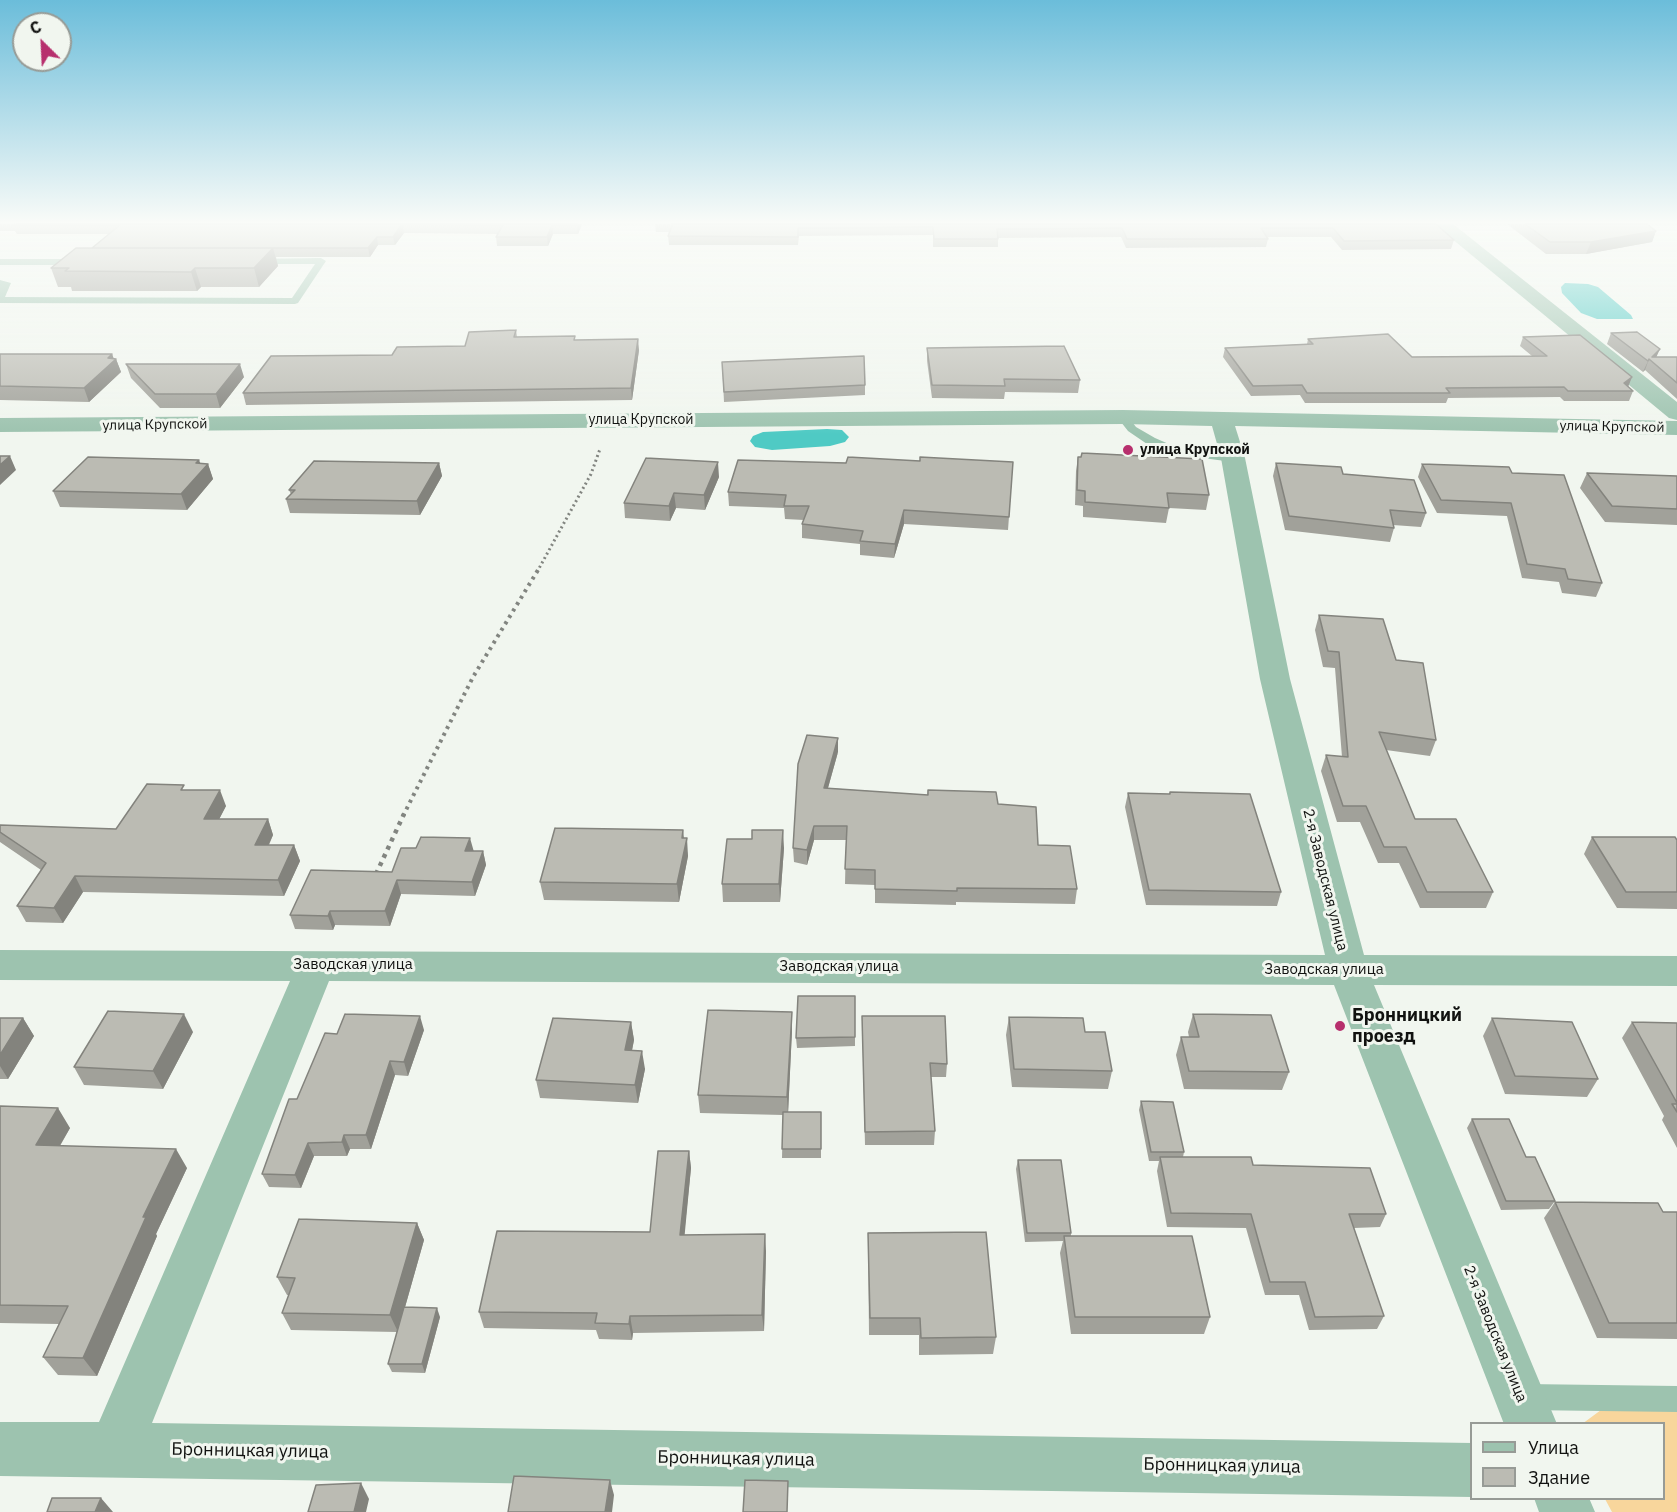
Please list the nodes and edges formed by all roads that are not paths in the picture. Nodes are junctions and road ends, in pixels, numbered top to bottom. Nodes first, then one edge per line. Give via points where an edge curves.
1 (299, 295) edge
2 (1530, 295) edge
3 (0, 298) edge
4 (1677, 413) edge
5 (1123, 417) junction
6 (1221, 418) junction
7 (0, 425) edge
8 (1677, 428) edge
9 (1233, 458) junction
10 (0, 965) edge
11 (316, 965) junction
12 (1348, 970) junction
13 (1677, 971) edge
14 (1677, 1399) edge
15 (1526, 1410) edge
16 (0, 1449) edge
17 (115, 1449) junction
18 (1470, 1470) edge

1 - 3 lane via 295,301
2 - 4 street
5 - 6 street, улица Крупской
5 - 7 street, улица Крупской
5 - 9 lane via 1150,441 1176,451
6 - 8 street, улица Крупской
6 - 9 street, 2-я Заводская улица
9 - 12 street, 2-я Заводская улица via 1275,679
10 - 11 street, Заводская улица
11 - 12 street, Заводская улица
11 - 17 street
12 - 13 street, Заводская улица
12 - 15 street, 2-я Заводская улица
14 - 15 lane
16 - 17 street, Бронницкая улица
17 - 18 street, Бронницкая улица

